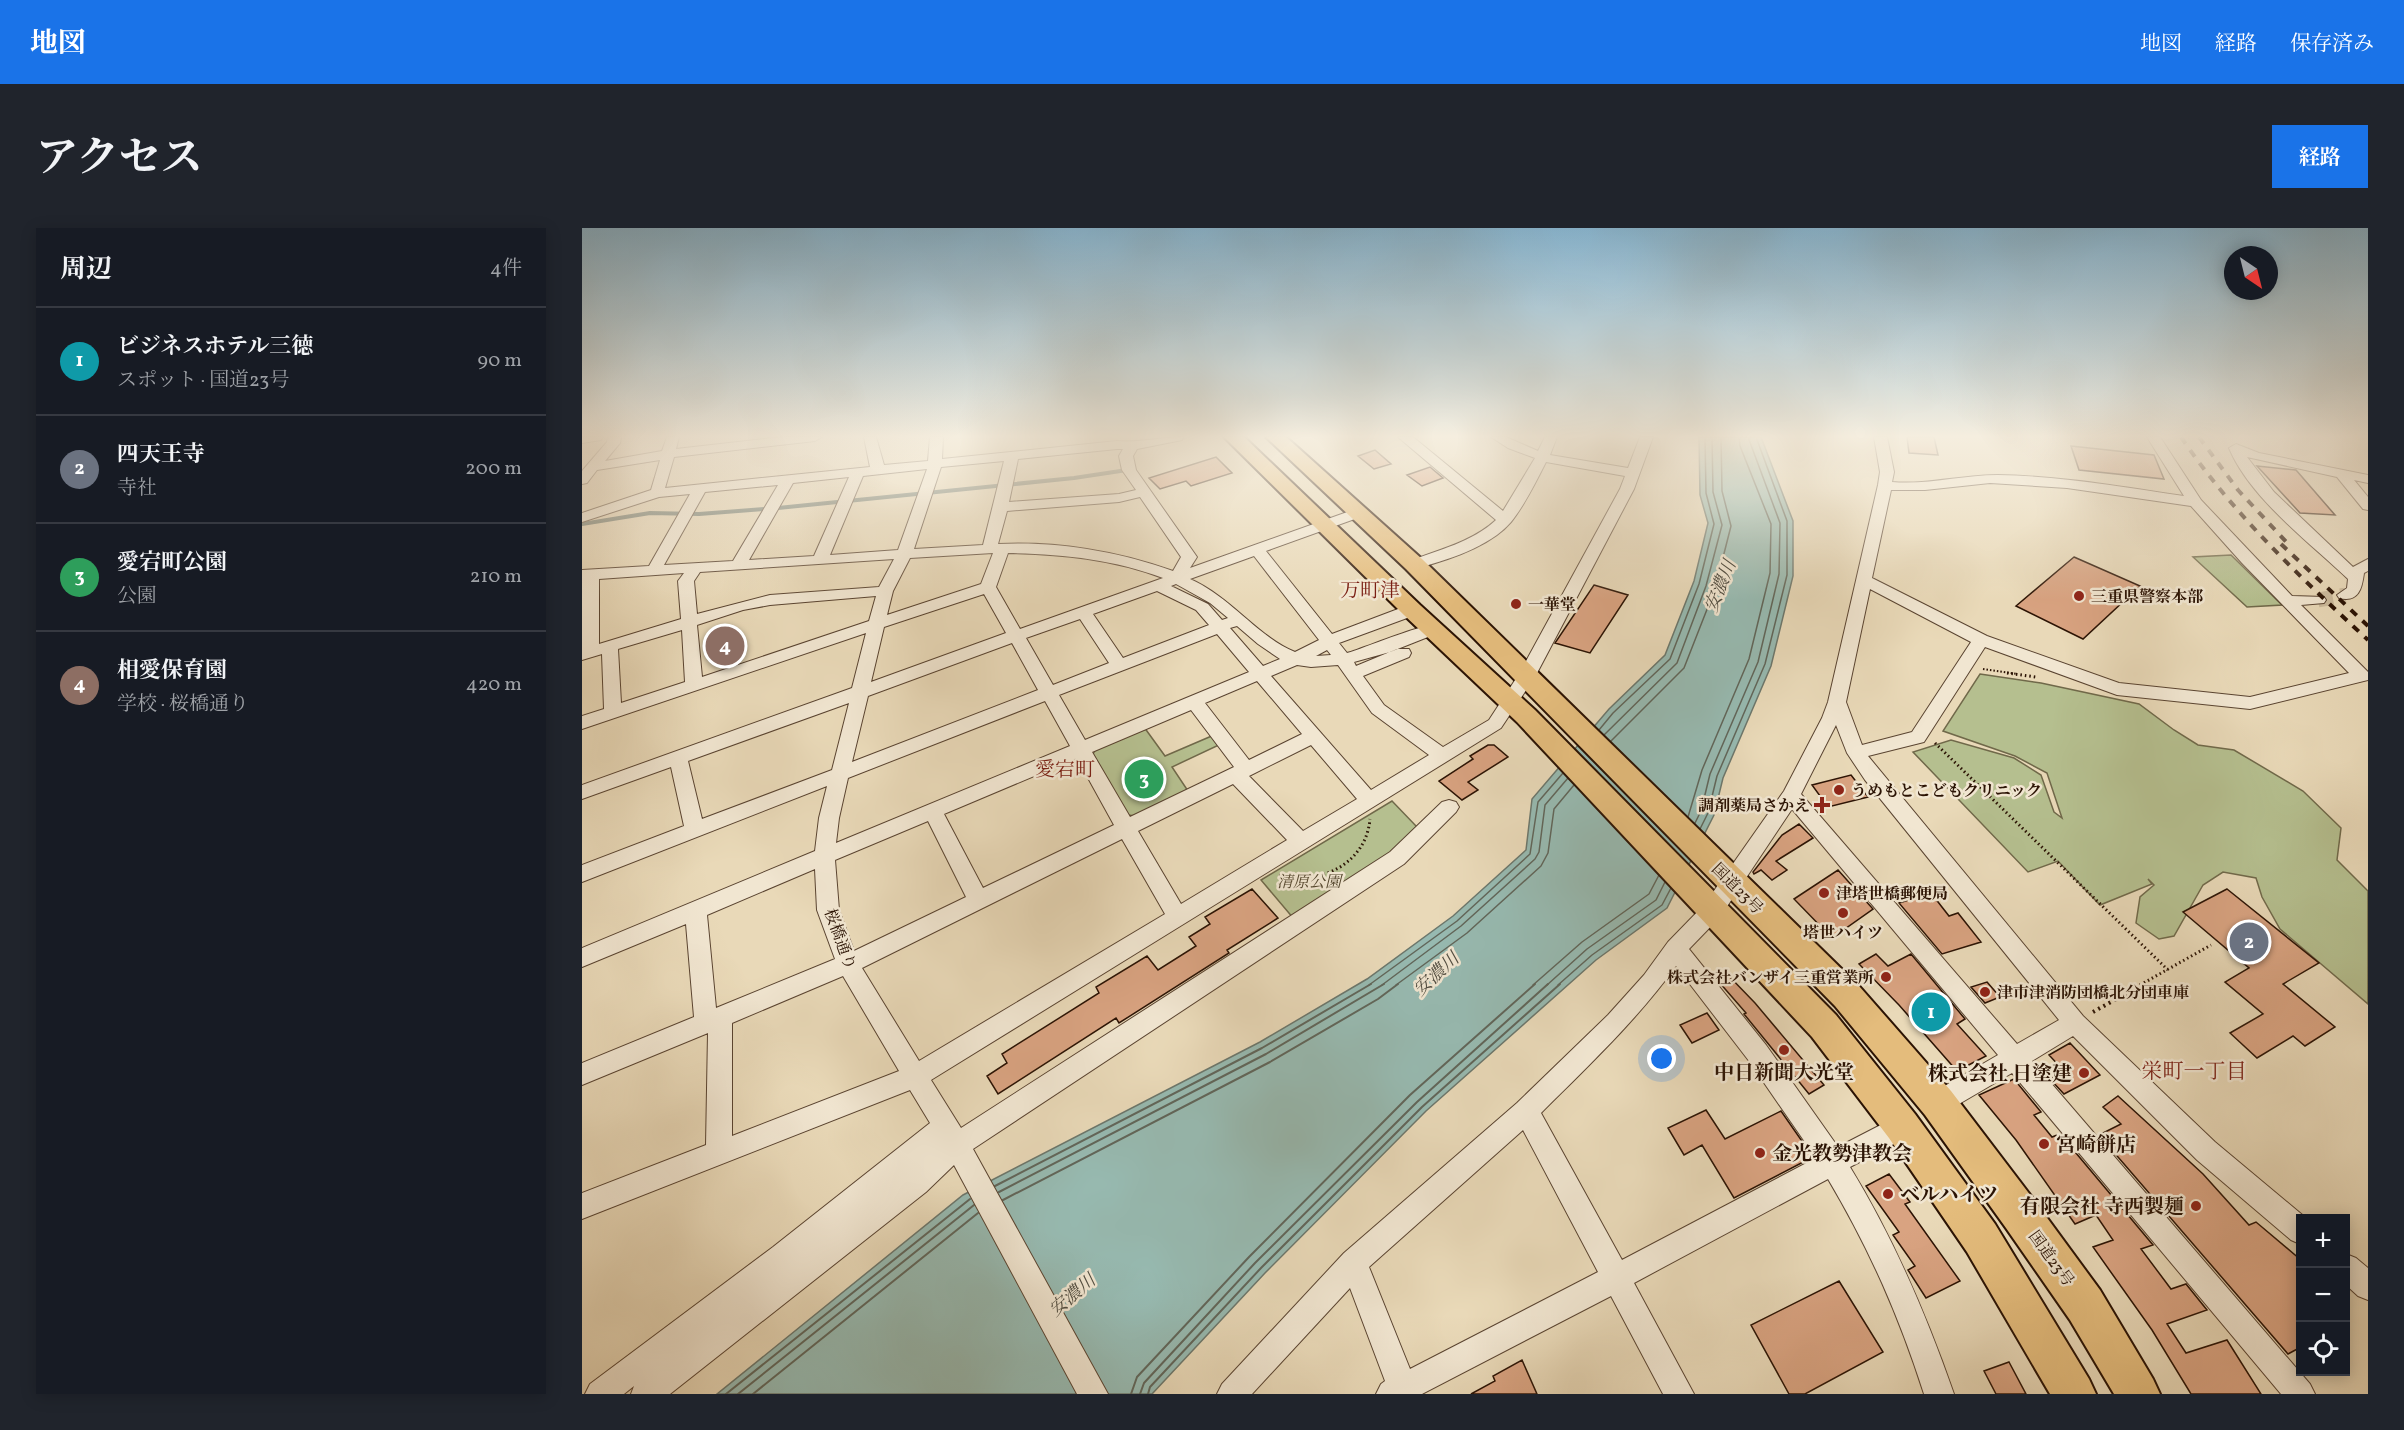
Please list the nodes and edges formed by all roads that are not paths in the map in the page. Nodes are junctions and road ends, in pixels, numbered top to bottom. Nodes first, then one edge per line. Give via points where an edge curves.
1 (671, 491) edge
2 (698, 491) edge
3 (781, 491) edge
4 (850, 491) edge
5 (925, 491) edge
6 (1004, 491) edge
7 (1290, 491) edge
8 (1334, 491) edge
9 (1471, 491) edge
10 (1522, 491) edge
11 (1626, 491) edge
12 (1885, 491) edge
13 (2112, 491) edge
14 (2188, 491) edge
15 (2267, 491) edge
16 (2356, 491) edge
17 (1143, 492) joint
18 (657, 493) joint
19 (2195, 502) junction
20 (2368, 506) edge
21 (1001, 507) junction
22 (1358, 513) junction
23 (582, 518) edge
24 (1505, 520) junction
25 (1325, 525) junction
26 (996, 548) junction
27 (1256, 549) junction
28 (904, 555) junction
29 (820, 560) junction
30 (1414, 564) junction
31 (2368, 564) edge
32 (738, 565) junction
33 (695, 568) junction
34 (654, 570) junction
35 (587, 574) edge
36 (2355, 577) junction
37 (1176, 578) junction
38 (1864, 580) junction
39 (1157, 585) junction
40 (988, 587) junction
41 (885, 591) junction
42 (2345, 595) dead end
43 (2318, 600) tunnel mouth
44 (2288, 601) junction
45 (1412, 610) junction
46 (1083, 611) junction
47 (1239, 619) junction
48 (688, 622) junction
49 (876, 625) junction
50 (1220, 626) junction
51 (1437, 634) junction
52 (1015, 636) junction
53 (1981, 640) junction
54 (1329, 641) junction
55 (610, 647) junction
56 (587, 654) edge
57 (1295, 658) junction
58 (1342, 658) junction
59 (1119, 665) junction
60 (1260, 673) junction
61 (1352, 674) junction
62 (1532, 681) junction
63 (694, 686) junction
64 (862, 691) junction
65 (1048, 693) junction
66 (1194, 701) junction
67 (1837, 702) junction
68 (1518, 709) junction
69 (614, 712) junction
70 (582, 723) edge
71 (1314, 736) junction
72 (1081, 748) junction
73 (1856, 753) junction
74 (1443, 756) junction
75 (678, 757) junction
76 (1241, 772) junction
77 (840, 774) junction
78 (582, 792) edge
79 (1791, 795) junction
80 (1369, 807) junction
81 (1449, 807) dead end
82 (933, 811) junction
83 (1125, 828) junction
84 (694, 830) junction
85 (1301, 842) junction
86 (825, 856) junction
87 (582, 874) edge
88 (1718, 893) junction
89 (978, 900) junction
90 (696, 910) junction
91 (1177, 916) junction
92 (1676, 950) junction
93 (582, 958) edge
94 (848, 964) junction
95 (2081, 1019) junction
96 (713, 1020) junction
97 (2015, 1059) junction
98 (582, 1074) edge
99 (914, 1077) junction
100 (1938, 1103) junction
101 (1526, 1111) junction
102 (1902, 1125) junction
103 (951, 1135) junction
104 (719, 1153) junction
105 (1834, 1161) junction
106 (582, 1206) edge
107 (2296, 1227) edge
108 (1354, 1263) junction
109 (2350, 1271) edge
110 (1616, 1278) junction
111 (2368, 1286) edge
112 (1400, 1392) edge
113 (600, 1394) edge
114 (646, 1394) edge
115 (1094, 1394) edge
116 (1232, 1394) edge
117 (1679, 1394) edge
118 (1939, 1394) edge
119 (2074, 1394) edge
120 (2138, 1394) edge
121 (2300, 1394) edge

1 - 18 street
2 - 34 street
3 - 32 street
4 - 29 street
5 - 28 street, 桜橋通り
6 - 21 street
7 - 25 highway, 国道23号
8 - 22 highway, 国道23号
9 - 24 street
10 - 24 street
11 - 62 street
12 - 38 street
13 - 19 street
14 - 19 street
15 - 36 street
16 - 20 street
17 - 21 street via 1119,498
17 - 37 street via 1189,557
18 - 23 street
19 - 44 street
21 - 26 street
22 - 25 street
22 - 30 highway, 国道23号
24 - 30 street via 1479,539
25 - 27 street
25 - 45 highway, 国道23号
26 - 28 street
26 - 37 street via 1040,548 1103,556
26 - 40 street
27 - 37 street
27 - 54 street
28 - 29 street
28 - 41 street, 桜橋通り
29 - 32 street
30 - 62 highway, 国道23号
31 - 36 street via 2356,571
32 - 33 street
33 - 34 street
33 - 48 street via 686,581
34 - 35 street
35 - 56 street
36 - 42 street via 2356,588
37 - 39 street
37 - 47 street via 1215,599
38 - 53 street
38 - 67 street
39 - 46 street
39 - 50 street via 1202,607
40 - 49 street
40 - 52 street
41 - 48 street via 770,600
41 - 49 street, 桜橋通り
43 - 44 street
44 - 53 street via 2362,676 2250,703 2226,701 2117,689
45 - 51 highway, 国道23号
45 - 54 street
46 - 52 street
46 - 59 street
47 - 50 street
47 - 57 street via 1270,645
48 - 55 street
48 - 63 street
49 - 63 street
49 - 64 street, 桜橋通り
50 - 59 street
50 - 60 street
51 - 58 street
51 - 61 street
51 - 68 highway, 国道23号
52 - 64 street
52 - 65 street
53 - 73 street via 1918,737
54 - 57 street
54 - 58 street
55 - 56 street
55 - 69 street
57 - 58 street
57 - 60 street
58 - 61 street
59 - 65 street
60 - 66 street
60 - 71 street
61 - 74 street via 1378,709
62 - 68 street
62 - 88 highway, 国道23号
63 - 69 street
64 - 75 street
64 - 77 street, 桜橋通り
65 - 72 street
65 - 77 street
66 - 72 street
66 - 76 street
67 - 73 street
67 - 79 street
68 - 74 street
68 - 88 highway, 国道23号
69 - 70 street
71 - 76 street
71 - 80 street
72 - 82 street
72 - 83 street
73 - 95 street
74 - 80 street
75 - 78 street
75 - 84 street
76 - 83 street
76 - 85 street
77 - 84 street
77 - 86 street, 桜橋通り
79 - 88 street
79 - 97 street
80 - 85 street
81 - 103 street via 1397,858
82 - 86 street
82 - 89 street
83 - 89 street
83 - 91 street
84 - 87 street
85 - 91 street
86 - 90 street
86 - 94 street, 桜橋通り via 828,910
88 - 92 street
88 - 100 highway, 国道23号 via 1847,996
88 - 102 highway, 国道23号
89 - 94 street
90 - 93 street
90 - 96 street
91 - 99 street
92 - 101 street via 1616,1022
92 - 105 street via 1758,1052
94 - 96 street
94 - 99 street, 桜橋通り
95 - 97 street
95 - 107 street via 2206,1151
96 - 98 street
96 - 104 street
97 - 100 street
97 - 121 street
99 - 103 street, 桜橋通り
99 - 104 street
100 - 120 highway, 国道23号 via 2085,1305
101 - 108 street
101 - 110 street
102 - 105 street
102 - 119 highway, 国道23号 via 1981,1238
103 - 113 street via 930,1141
103 - 114 street via 917,1182
103 - 115 street, 桜橋通り
104 - 106 street
105 - 110 street
105 - 118 street via 1876,1236 1912,1315
108 - 112 street
108 - 116 street
109 - 111 street
110 - 112 street
110 - 117 street

